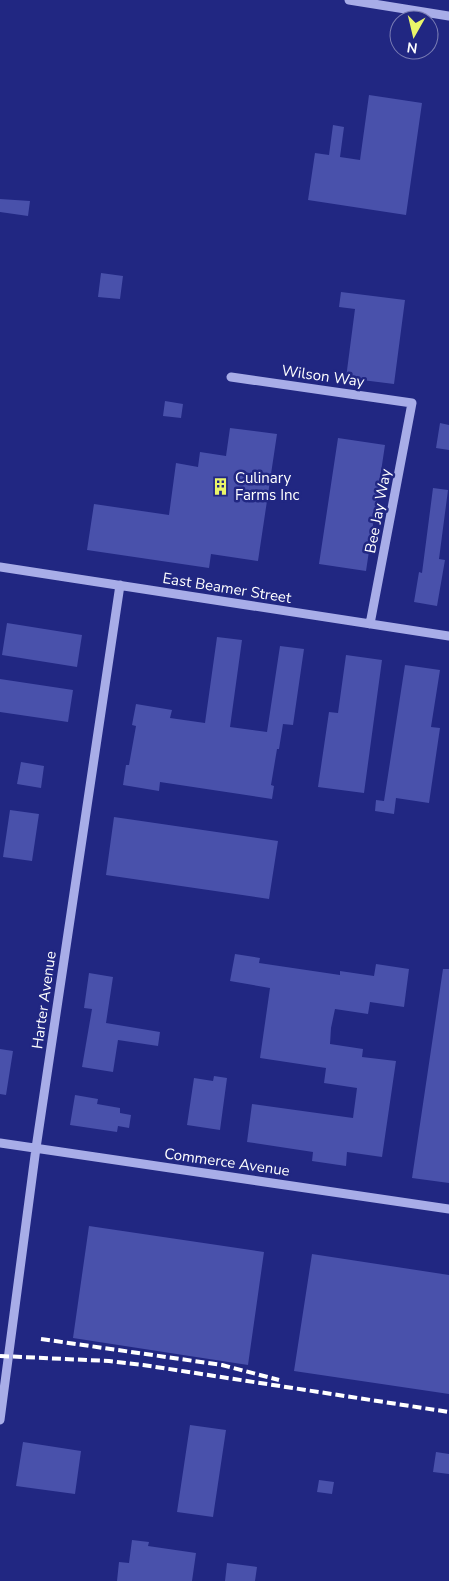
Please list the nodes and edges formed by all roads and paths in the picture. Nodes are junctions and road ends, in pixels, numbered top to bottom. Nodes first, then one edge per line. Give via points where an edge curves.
1 (349, 0) edge
2 (449, 16) edge
3 (231, 377) dead end
4 (412, 403) joint
5 (0, 567) edge
6 (120, 585) junction
7 (370, 624) junction
8 (449, 636) edge
9 (0, 1143) edge
10 (36, 1148) junction
11 (449, 1209) edge
12 (0, 1420) edge

1 - 2 street
3 - 4 street, Wilson Way
4 - 7 street, Bee Jay Way
5 - 6 street, East Beamer Street
6 - 7 street, East Beamer Street
6 - 10 street, Harter Avenue
7 - 8 street, East Beamer Street
9 - 10 street, Commerce Avenue
10 - 11 street, Commerce Avenue
10 - 12 street, Harter Avenue

